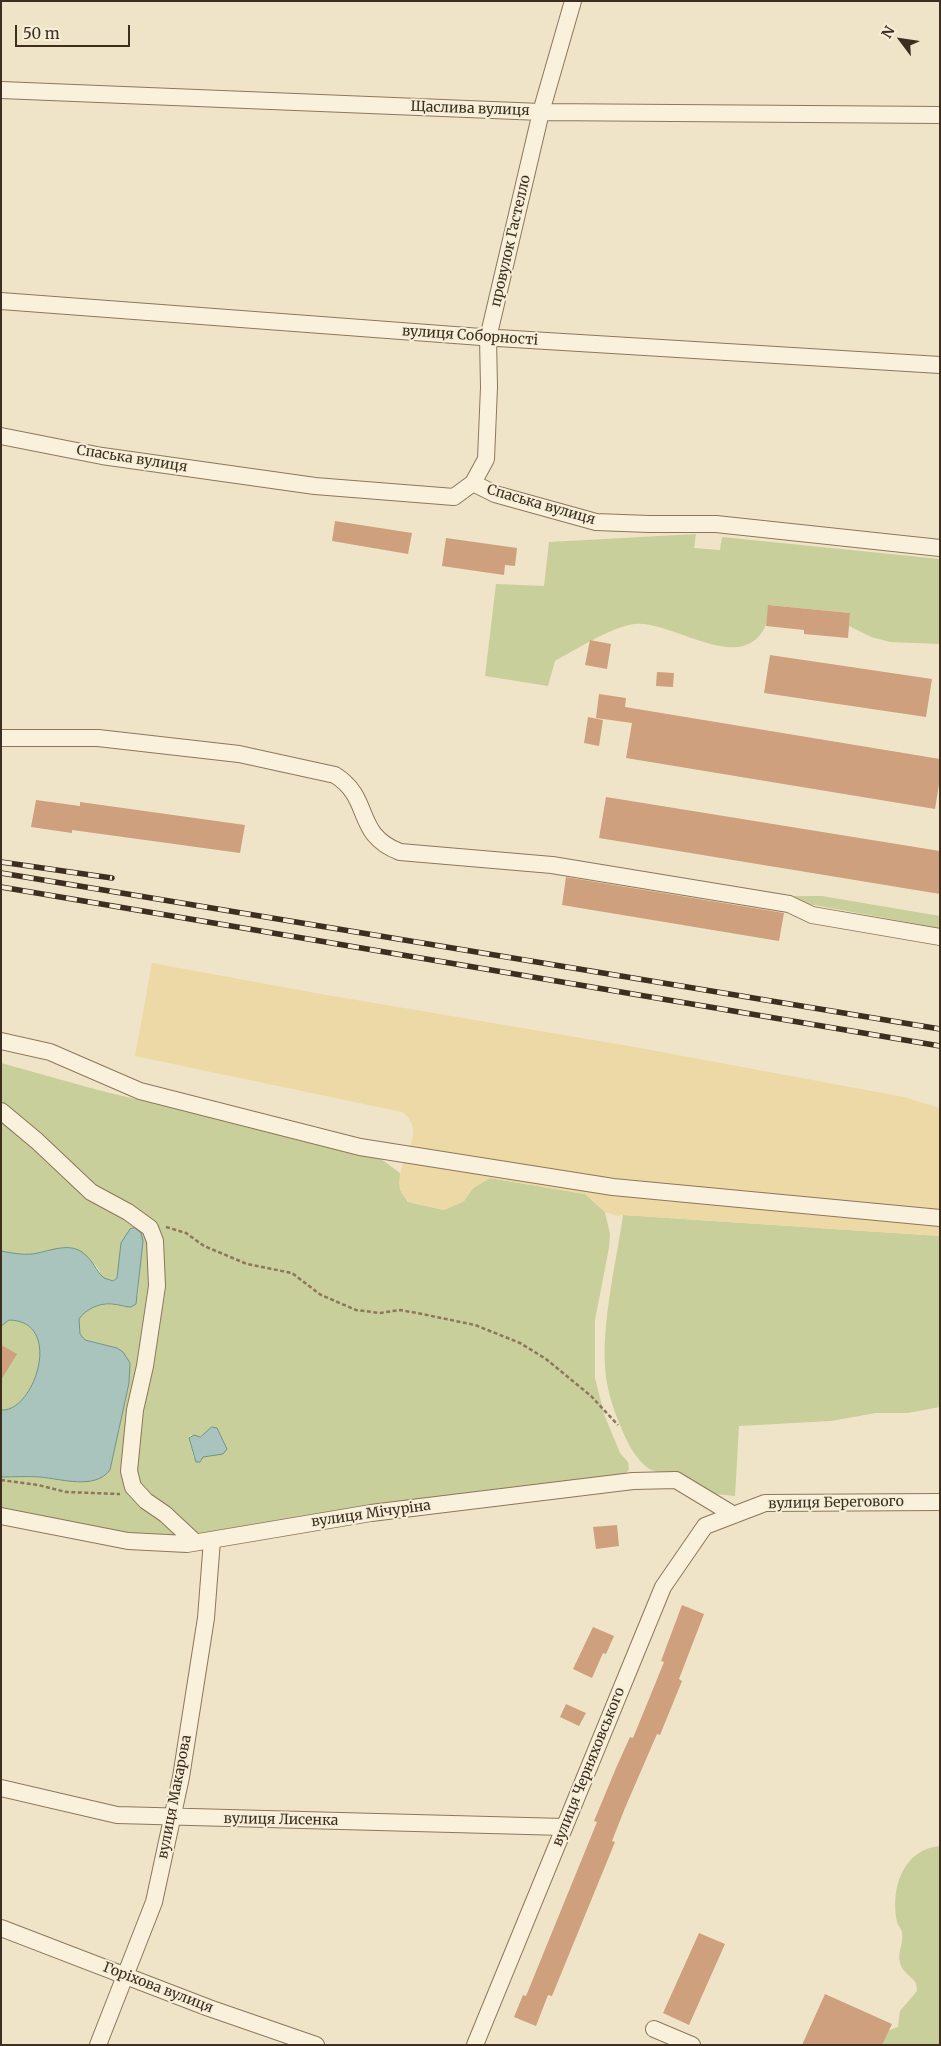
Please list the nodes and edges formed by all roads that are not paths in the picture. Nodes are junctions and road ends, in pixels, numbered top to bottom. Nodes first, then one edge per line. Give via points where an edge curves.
1 (573, 1) edge
2 (1, 90) edge
3 (541, 112) junction
4 (940, 115) edge
5 (1, 301) edge
6 (488, 338) junction
7 (940, 365) edge
8 (1, 436) edge
9 (473, 484) junction
10 (940, 548) edge
11 (1, 738) edge
12 (940, 938) edge
13 (1, 1041) edge
14 (1, 1111) edge
15 (940, 1218) edge
16 (940, 1502) edge
17 (734, 1515) junction
18 (1, 1516) edge
19 (212, 1540) junction
20 (195, 1542) junction
21 (1, 1788) edge
22 (172, 1817) junction
23 (564, 1827) junction
24 (1, 1928) edge
25 (125, 1975) junction
26 (654, 2029) dead end
27 (477, 2044) edge
28 (98, 2045) edge
29 (316, 2045) edge
30 (692, 2045) edge

1 - 3 street, провулок Гастелло
2 - 3 street, Щаслива вулиця
3 - 4 street, Щаслива вулиця
3 - 6 street, провулок Гастелло
5 - 6 street, вулиця Соборності
6 - 7 street, вулиця Соборності
6 - 9 street, провулок Гастелло via 486,459
8 - 9 street, Спаська вулиця via 102,456 315,486 454,497
9 - 10 street, Спаська вулиця via 496,494 596,522 716,524
11 - 12 street via 98,738 239,754 335,775 347,782 355,793 370,831 379,841 400,852 561,866 790,904 812,915
13 - 15 street via 50,1052 140,1091 360,1147 613,1187
14 - 20 street via 91,1192 150,1228 155,1241 157,1286 135,1410 129,1471 132,1487
16 - 17 street, вулиця Берегового via 764,1503
17 - 19 street, вулиця Мічуріна via 676,1480 633,1481 371,1513
17 - 23 street, вулиця Черняховського via 705,1526 663,1587
18 - 20 street, вулиця Мічуріна via 128,1541
19 - 20 street, вулиця Мічуріна
19 - 22 street, вулиця Макарова via 206,1618
21 - 22 street, вулиця Лисенка via 117,1815
22 - 23 street, вулиця Лисенка
22 - 25 street, вулиця Макарова via 154,1902
23 - 27 street, вулиця Черняховського
24 - 25 street, Горіхова вулиця
25 - 28 street, вулиця Макарова
25 - 29 street, Горіхова вулиця
26 - 30 street

